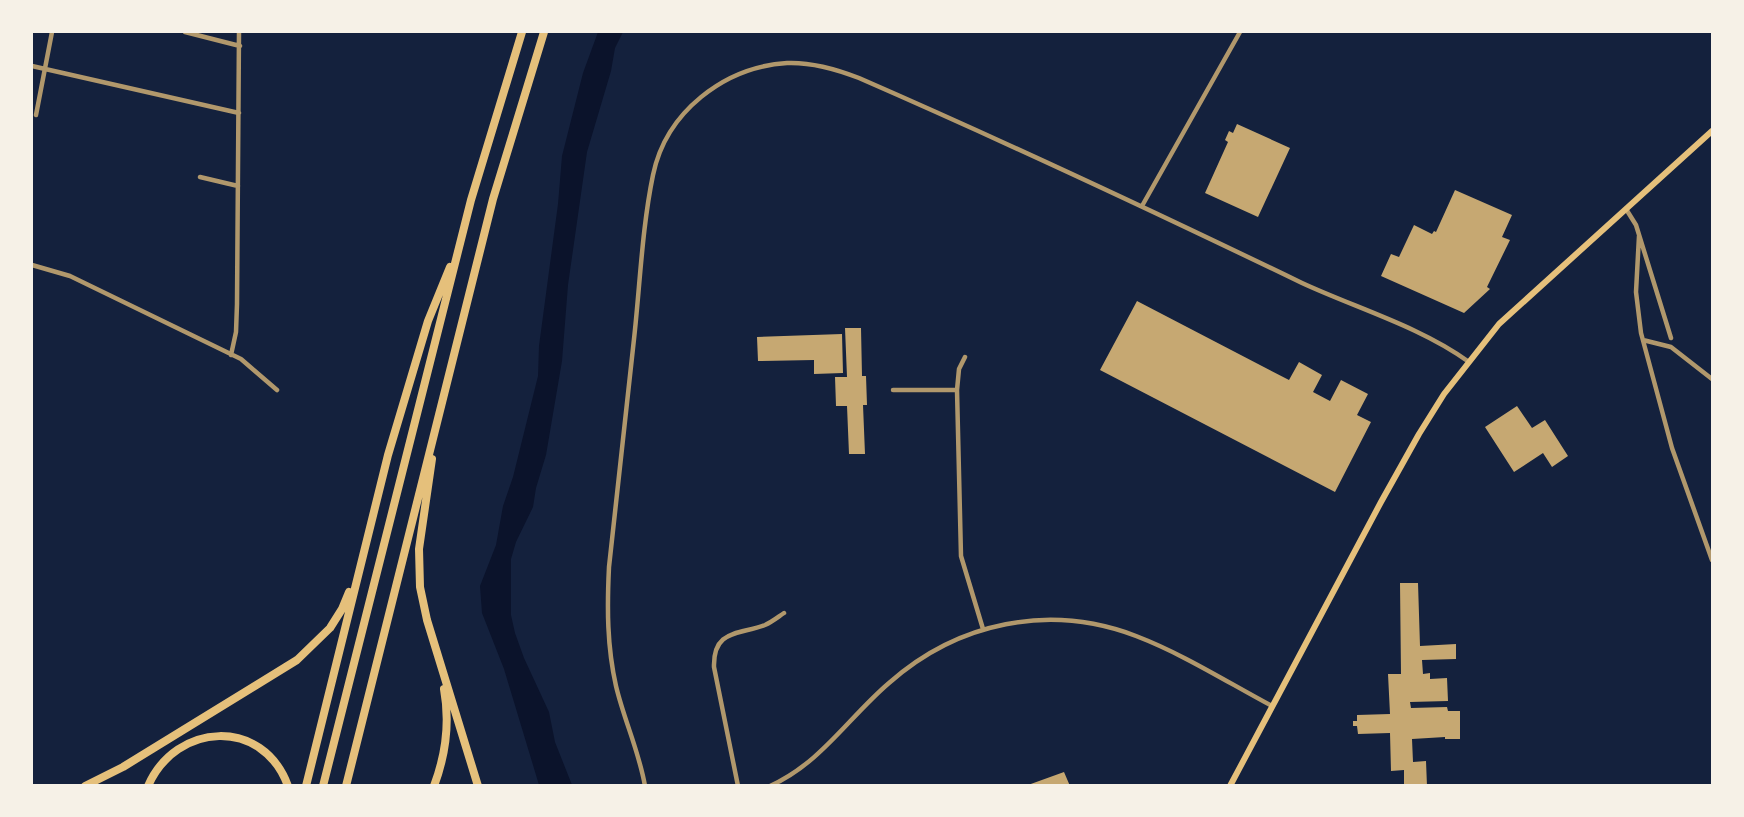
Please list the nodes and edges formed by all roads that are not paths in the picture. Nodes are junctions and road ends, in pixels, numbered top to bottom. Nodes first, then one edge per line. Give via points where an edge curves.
1 (52, 32) edge
2 (185, 32) edge
3 (239, 32) edge
4 (522, 32) edge
5 (544, 32) edge
6 (1240, 32) edge
7 (240, 46) junction
8 (32, 66) edge
9 (44, 69) junction
10 (239, 113) junction
11 (36, 115) dead end
12 (1713, 131) edge
13 (200, 177) dead end
14 (237, 186) junction
15 (1142, 206) junction
16 (1626, 209) junction
17 (1639, 236) junction
18 (459, 249) junction
19 (32, 265) edge
20 (1671, 338) dead end
21 (1643, 340) junction
22 (231, 355) junction
23 (965, 357) dead end
24 (1470, 362) junction
25 (1713, 379) edge
26 (277, 390) dead end
27 (893, 390) dead end
28 (957, 390) junction
29 (440, 410) junction
30 (363, 550) junction
31 (1713, 560) edge
32 (784, 612) dead end
33 (983, 629) junction
34 (432, 638) junction
35 (1272, 706) junction
36 (85, 786) edge
37 (148, 786) edge
38 (288, 786) edge
39 (306, 786) edge
40 (323, 786) edge
41 (346, 786) edge
42 (434, 786) edge
43 (478, 786) edge
44 (645, 786) edge
45 (738, 786) edge
46 (770, 786) edge
47 (1230, 786) edge

1 - 9 street
2 - 7 street
3 - 7 street
4 - 18 highway
5 - 29 highway via 500,174
6 - 15 street
7 - 10 street
8 - 9 street
9 - 10 street
9 - 11 street
10 - 14 street
12 - 16 main road
13 - 14 street
14 - 22 street via 237,313
15 - 24 street
15 - 44 street via 866,80 820,66 787,63 744,72 714,87 682,117 653,174 607,597 612,664
16 - 17 street
16 - 24 main road via 1499,324
17 - 20 street
17 - 21 street via 1636,292
18 - 30 highway via 424,333
18 - 40 highway
19 - 22 street via 70,276
21 - 25 street via 1671,347
21 - 31 street via 1672,447
22 - 26 street
23 - 28 street
24 - 35 main road via 1419,434
27 - 28 street
28 - 33 street via 961,556
29 - 34 highway via 418,556
29 - 41 highway
30 - 36 highway via 342,609 307,652 130,763
30 - 39 highway
32 - 45 street via 768,624 728,635 715,650 714,667
33 - 35 street via 1049,619 1122,631
33 - 46 street via 944,644 911,665 816,757
34 - 42 highway via 447,717 444,756
34 - 43 highway
35 - 47 main road
37 - 38 highway via 171,752 198,738 220,736 262,750 277,764

